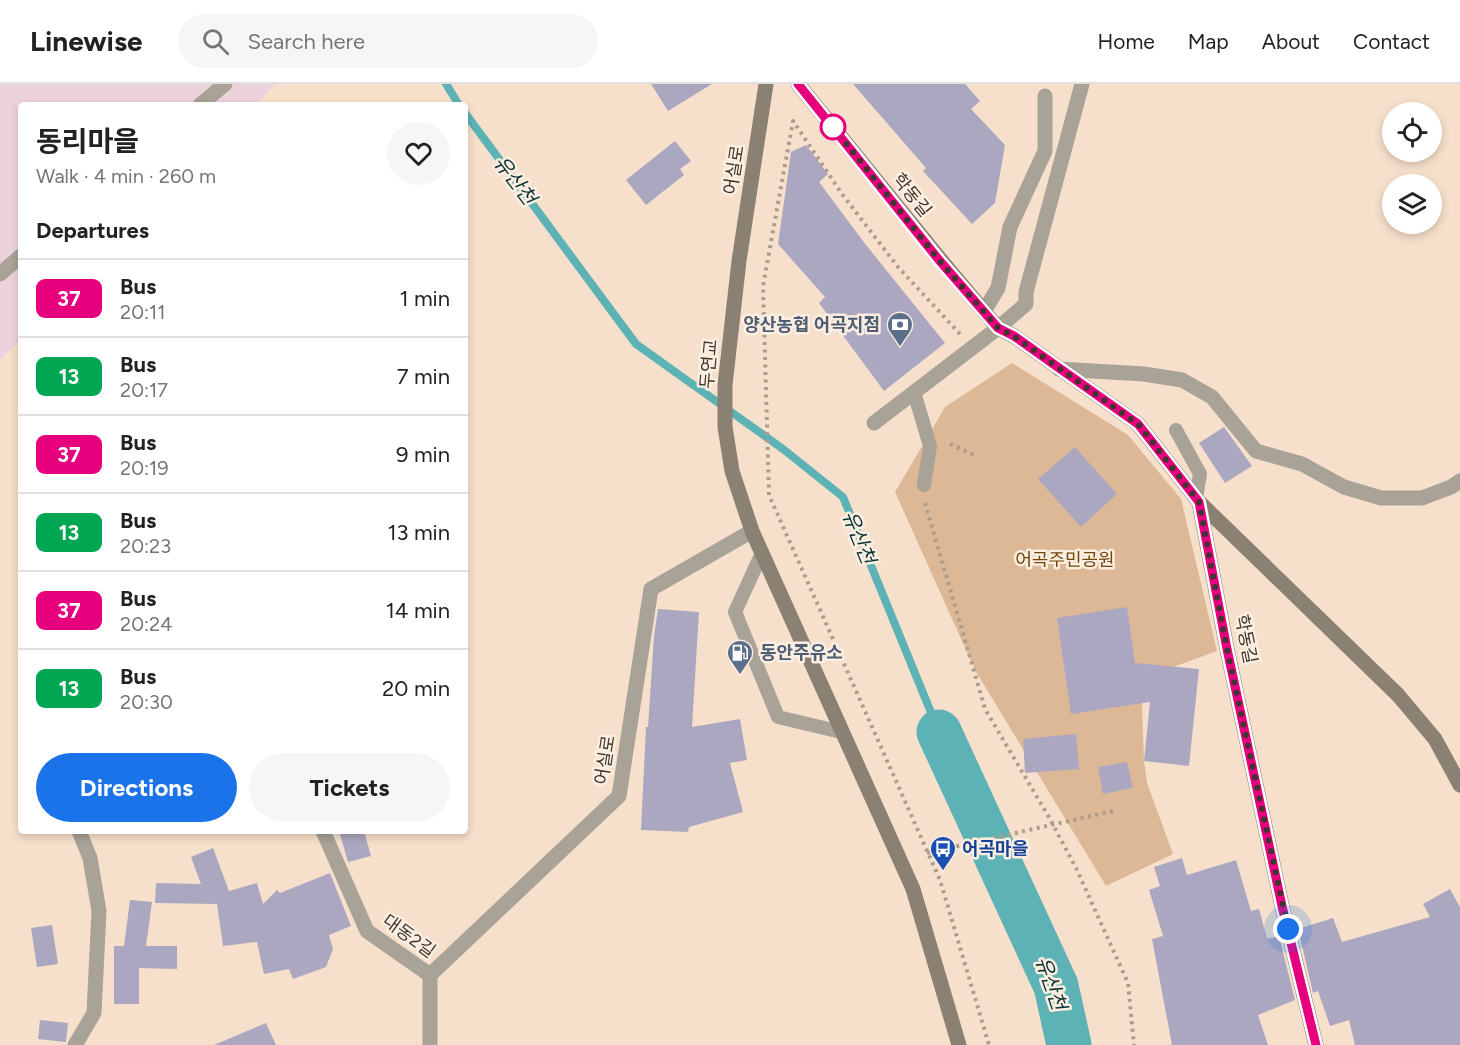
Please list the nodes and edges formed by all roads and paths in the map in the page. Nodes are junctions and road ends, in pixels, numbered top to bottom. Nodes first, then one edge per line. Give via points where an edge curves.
1 (225, 84) edge
2 (766, 84) edge
3 (798, 84) edge
4 (1082, 84) edge
5 (1045, 96) dead end
6 (204, 102) edge
7 (18, 259) edge
8 (739, 261) joint
9 (0, 274) edge
10 (984, 310) junction
11 (998, 328) junction
12 (960, 335) dead end
13 (1059, 369) junction
14 (914, 392) junction
15 (874, 423) dead end
16 (1176, 430) dead end
17 (1460, 481) edge
18 (924, 485) joint
19 (1198, 501) junction
20 (752, 531) junction
21 (762, 553) junction
22 (841, 732) junction
23 (1460, 785) edge
24 (1113, 811) dead end
25 (80, 834) edge
26 (324, 834) edge
27 (927, 853) junction
28 (430, 975) junction
29 (75, 1045) edge
30 (430, 1045) edge
31 (959, 1045) edge
32 (989, 1045) edge
33 (1134, 1045) edge
34 (1316, 1045) edge

1 - 6 street
2 - 8 street, 어실로
3 - 10 street, 학동길
4 - 11 street via 1026,304
5 - 10 street via 1045,151 1010,227 998,288
7 - 9 street
8 - 20 street, 두연교 via 725,385 725,427 732,471
10 - 11 street, 학동길
11 - 13 street, 학동길
11 - 14 street
12 - 27 path via 898,267 793,121 763,286 769,495
13 - 17 street via 1182,380 1212,397 1256,451 1302,464 1344,487 1381,498 1422,498
13 - 19 street, 학동길 via 1138,424
14 - 15 street
14 - 18 lane via 930,446
16 - 19 lane via 1200,474
18 - 33 path via 922,495 985,709 1077,868 1128,983
19 - 23 street via 1398,695 1435,739
19 - 34 street, 학동길 via 1282,906
20 - 21 street
20 - 28 street, 어실로 via 651,589 619,796
21 - 22 street
21 - 22 lane via 735,612 778,717
22 - 31 street via 913,889
24 - 27 path, bridge
25 - 29 street via 90,858 99,911 94,1012
26 - 28 street, 대동2길 via 367,931
27 - 32 path via 939,880
28 - 30 street, 대동2길

